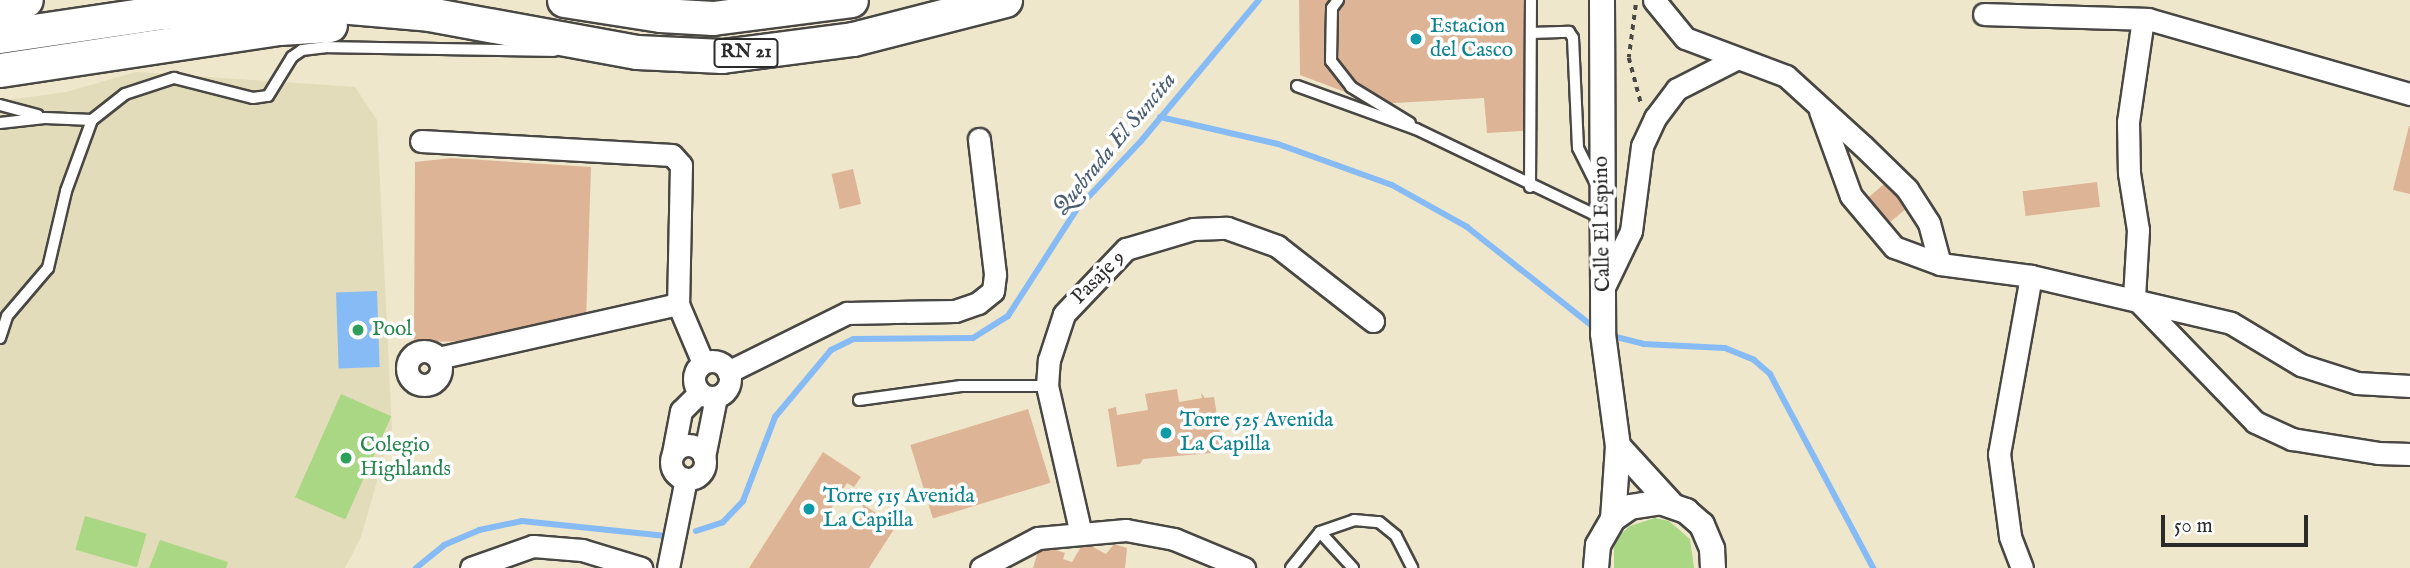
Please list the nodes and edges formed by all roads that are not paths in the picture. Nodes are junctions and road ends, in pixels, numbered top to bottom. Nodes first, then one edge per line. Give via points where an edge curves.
1 (26, 0) edge
2 (564, 0) edge
3 (851, 0) edge
4 (1005, 0) edge
5 (1338, 0) edge
6 (1531, 0) edge
7 (1602, 0) edge
8 (1654, 0) edge
9 (0, 4) edge
10 (1984, 14) dead end
11 (2143, 19) junction
12 (483, 25) junction
13 (1531, 33) junction
14 (0, 36) edge
15 (637, 52) junction
16 (1734, 60) junction
17 (0, 70) edge
18 (1297, 86) dead end
19 (2410, 94) edge
20 (0, 105) edge
21 (1820, 111) junction
22 (45, 117) junction
23 (92, 120) junction
24 (0, 123) edge
25 (1416, 129) junction
26 (979, 139) dead end
27 (421, 141) dead end
28 (1530, 187) junction
29 (1602, 194) junction
30 (1602, 218) junction
31 (1940, 264) junction
32 (2031, 276) junction
33 (1605, 285) junction
34 (2134, 297) junction
35 (678, 304) junction
36 (1373, 321) dead end
37 (0, 338) edge
38 (438, 358) dead end
39 (703, 363) junction
40 (728, 372) junction
41 (1048, 386) junction
42 (2410, 386) edge
43 (707, 395) junction
44 (859, 400) dead end
45 (1618, 446) junction
46 (673, 453) junction
47 (2410, 454) edge
48 (704, 457) junction
49 (686, 479) junction
50 (1672, 505) junction
51 (1608, 524) junction
52 (1320, 532) junction
53 (1081, 534) junction
54 (471, 568) edge
55 (641, 568) edge
56 (668, 568) edge
57 (981, 568) edge
58 (1244, 568) edge
59 (1291, 568) edge
60 (1353, 568) edge
61 (1412, 568) edge
62 (1577, 568) edge
63 (1596, 568) edge
64 (1713, 568) edge
65 (2022, 568) edge

1 - 9 highway
2 - 3 highway, RN 21 via 713,18
4 - 15 highway, RN 21 via 910,27 807,46 722,56
5 - 25 lane via 1332,8 1331,61 1351,87
6 - 13 lane
7 - 29 street, Calle El Espino
8 - 16 street via 1685,38
10 - 11 street
11 - 19 street
11 - 34 street via 2128,122 2129,173 2138,230
12 - 14 highway, RN 21 via 394,9 278,4 163,12
12 - 15 highway, RN 21
12 - 17 highway via 279,28
13 - 28 lane
13 - 29 lane via 1569,32 1573,38 1580,161
15 - 23 lane via 313,48 292,57 268,96 253,98 174,78 124,94
16 - 21 street via 1786,76
16 - 33 street via 1677,89 1655,118 1642,146 1631,231
18 - 25 lane
20 - 22 lane
21 - 31 street via 1907,190 1929,223
21 - 31 street via 1851,196 1869,222 1894,247
22 - 23 lane
22 - 24 lane
23 - 37 lane via 66,191 48,268 7,316
25 - 28 lane
26 - 40 street via 995,274 993,291 978,303 955,311 847,313
27 - 35 street via 672,155 681,165
28 - 30 lane
29 - 30 street, Calle El Espino
30 - 33 street, Calle El Espino
31 - 32 street
32 - 34 street
32 - 65 street via 1999,454 2010,536
33 - 45 street, Calle El Espino via 1605,372
34 - 42 street via 2231,323 2301,365 2357,383
34 - 47 street via 2255,422 2292,439
35 - 38 street
35 - 39 street
36 - 41 street, Pasaje 9 via 1277,246 1227,228 1181,231 1126,248 1095,277 1064,314 1049,360
39 - 40 street via 716,362
39 - 43 street via 694,376
40 - 43 street via 729,386
41 - 44 lane via 961,386
41 - 53 street, Pasaje 9
43 - 46 street via 681,411
43 - 48 street
45 - 50 street
45 - 51 street, Calle El Espino
46 - 48 street via 693,445
46 - 49 street via 672,469
48 - 49 street via 701,473
49 - 56 street
50 - 51 street via 1642,504
50 - 64 street via 1686,511 1704,529
51 - 62 street
51 - 63 street, Calle El Espino
52 - 59 lane
52 - 60 lane
52 - 61 lane via 1354,520 1379,522 1396,536
53 - 57 street via 1038,538
53 - 58 street via 1126,530 1174,539
54 - 55 street via 533,546 582,550

